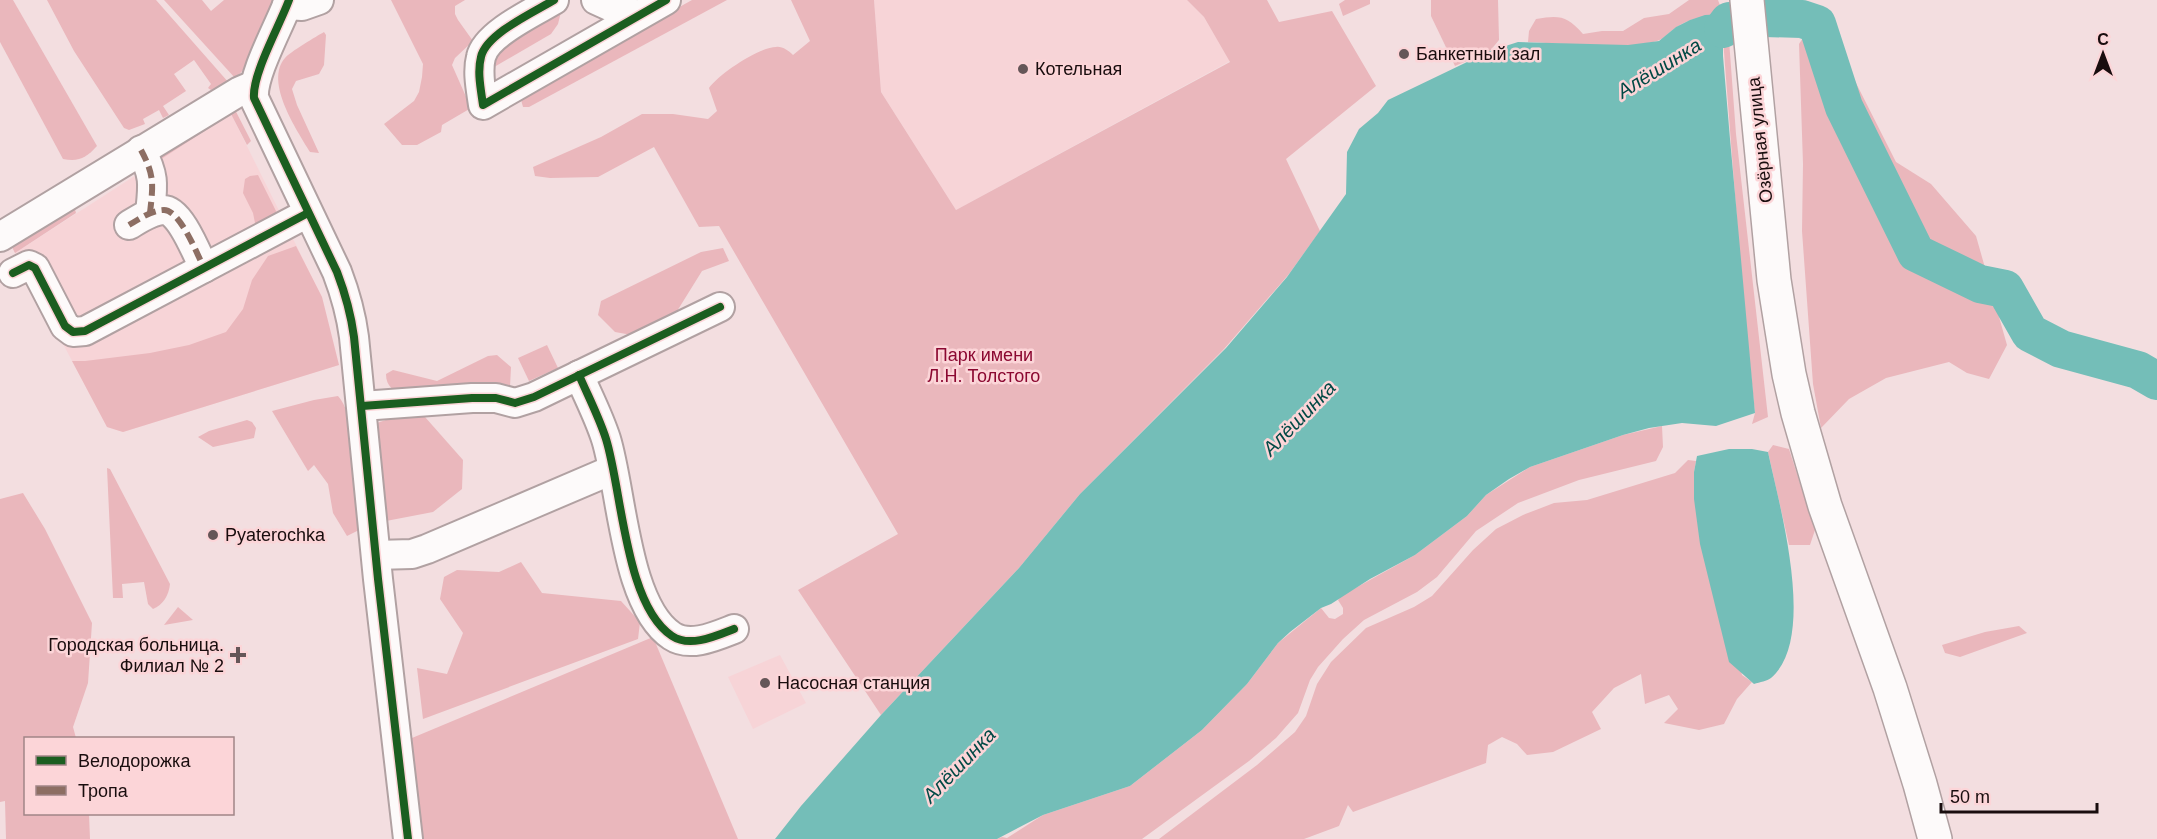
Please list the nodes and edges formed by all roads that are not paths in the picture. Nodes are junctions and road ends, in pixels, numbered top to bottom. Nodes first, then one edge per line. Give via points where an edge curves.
1 (319, 0) edge
2 (554, 0) edge
3 (596, 0) edge
4 (666, 0) edge
5 (1747, 0) edge
6 (288, 2) edge
7 (639, 15) junction
8 (254, 85) junction
9 (141, 150) junction
10 (308, 213) junction
11 (0, 237) edge
12 (204, 268) junction
13 (13, 273) dead end
14 (720, 307) dead end
15 (579, 375) junction
16 (362, 406) junction
17 (612, 470) junction
18 (376, 555) junction
19 (734, 629) dead end
20 (408, 839) edge
21 (1935, 839) edge

1 - 6 street via 302,6
2 - 7 street via 485,46 480,61 483,105
3 - 7 street
4 - 7 street
5 - 21 main road, Озёрная улица via 1774,280 1803,437 1890,688
6 - 8 street
8 - 9 street
8 - 10 street via 255,102
9 - 11 street
9 - 12 street via 153,184 139,219 167,210 176,215
10 - 12 street
10 - 16 street via 345,293
12 - 13 street via 85,331 73,332 64,326 35,267 29,265
14 - 15 street
15 - 16 street via 515,403 472,398
15 - 17 street via 606,439
16 - 18 street
17 - 18 street via 428,549 412,554
17 - 19 street via 635,573 657,623 674,638 690,641
18 - 20 street

